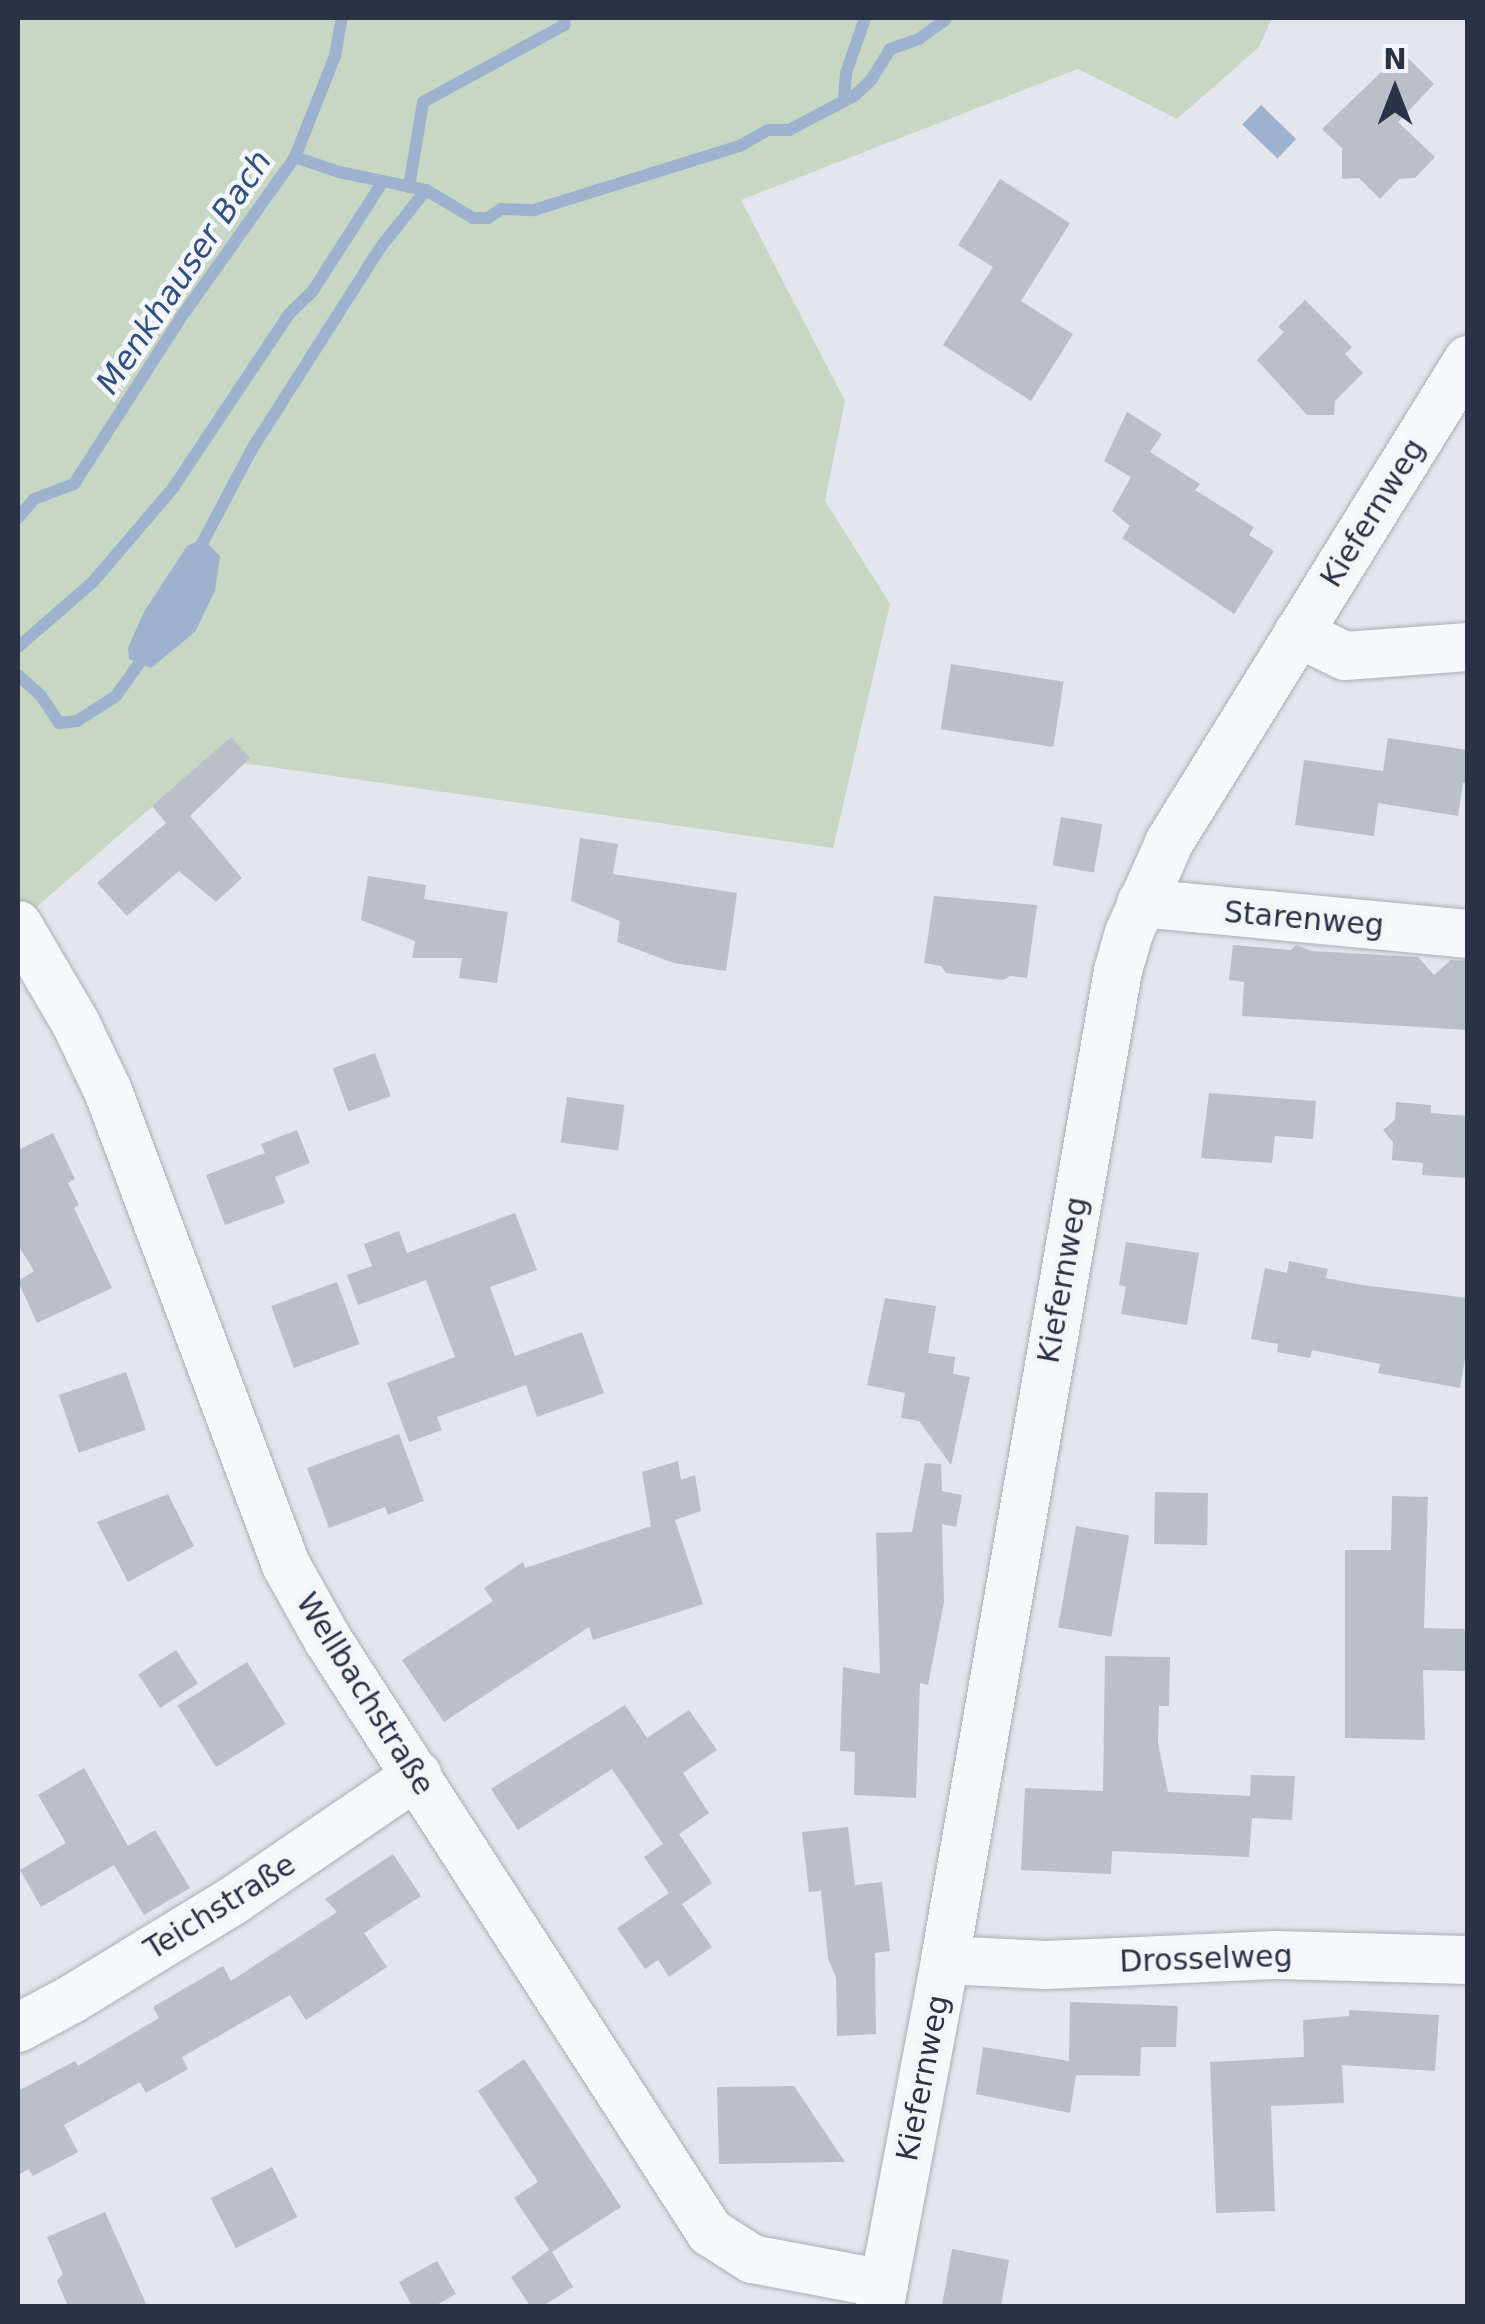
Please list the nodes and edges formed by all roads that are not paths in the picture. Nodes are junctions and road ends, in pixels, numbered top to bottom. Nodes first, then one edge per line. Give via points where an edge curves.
1 (1468, 360) edge
2 (1298, 634) junction
3 (1468, 648) edge
4 (1141, 904) junction
5 (18, 925) edge
6 (1468, 934) edge
7 (417, 1775) junction
8 (946, 1960) junction
9 (1468, 1960) edge
10 (18, 2028) edge
11 (882, 2295) edge

1 - 2 street, Kiefernweg
2 - 3 street via 1345,656
2 - 4 street, Kiefernweg via 1170,841
4 - 6 street, Starenweg
4 - 8 street, Kiefernweg via 1118,971
5 - 7 street, Wellbachstraße via 108,1091 286,1565
7 - 10 street, Teichstraße via 234,1900
7 - 11 street, Wellbachstraße via 710,2232 752,2260
8 - 9 street, Drosselweg
8 - 11 street, Kiefernweg

